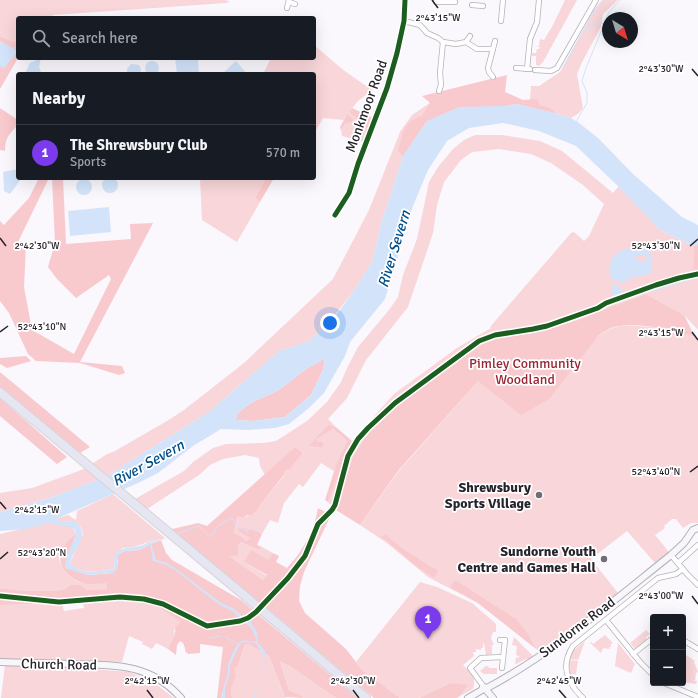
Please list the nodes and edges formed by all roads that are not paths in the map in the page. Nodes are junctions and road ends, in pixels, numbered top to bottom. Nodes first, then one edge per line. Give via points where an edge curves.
1 (405, 0) edge
2 (478, 0) edge
3 (503, 0) edge
4 (539, 0) edge
5 (596, 0) edge
6 (289, 1) edge
7 (452, 1) edge
8 (436, 2) dead end
9 (295, 4) dead end
10 (472, 5) dead end
11 (478, 6) junction
12 (483, 6) dead end
13 (287, 8) dead end
14 (404, 21) junction
15 (501, 21) dead end
16 (470, 36) dead end
17 (495, 41) dead end
18 (443, 42) junction
19 (466, 42) junction
20 (493, 49) junction
21 (544, 64) dead end
22 (516, 68) dead end
23 (531, 70) junction
24 (543, 71) junction
25 (491, 77) dead end
26 (441, 89) dead end
27 (335, 215) dead end
28 (0, 392) edge
29 (698, 528) edge
30 (698, 545) edge
31 (671, 555) junction
32 (678, 563) junction
33 (683, 569) junction
34 (698, 585) edge
35 (606, 620) junction
36 (500, 640) dead end
37 (650, 640) edge
38 (686, 642) edge
39 (698, 649) edge
40 (633, 654) junction
41 (503, 657) junction
42 (0, 662) edge
43 (502, 668) dead end
44 (650, 672) edge
45 (671, 686) edge
46 (485, 689) junction
47 (698, 697) edge
48 (181, 698) edge
49 (366, 698) edge
50 (468, 698) edge
51 (493, 698) edge
52 (583, 698) edge

1 - 14 street, Monkmoor Road
2 - 11 street
3 - 15 street
4 - 23 street via 537,22 530,40
5 - 24 street via 557,68 551,72
6 - 9 street
6 - 13 street
7 - 8 street
10 - 11 street
11 - 12 street
14 - 18 street via 420,25 427,33
14 - 27 street, Monkmoor Road via 387,88 352,185
16 - 19 street
17 - 20 street
18 - 19 street
18 - 26 street
19 - 20 street via 477,49
20 - 25 street via 488,68
21 - 24 street
22 - 23 street
23 - 24 street
28 - 49 highway
29 - 31 main road, Sundorne Road via 693,530
30 - 32 street
31 - 32 street
31 - 46 main road, Sundorne Road via 563,639 525,666
32 - 33 street
33 - 34 street
33 - 35 street, Sundorne Road via 676,574 658,578
35 - 40 street
35 - 52 street, Sundorne Road via 573,646 566,659 567,674
36 - 41 street via 505,640
37 - 40 street
38 - 39 street
40 - 44 street
41 - 43 street
41 - 46 street via 481,658 470,668
42 - 48 main road, Church Road via 125,666 158,678
45 - 47 street
46 - 50 main road, Sundorne Road
46 - 51 main road

